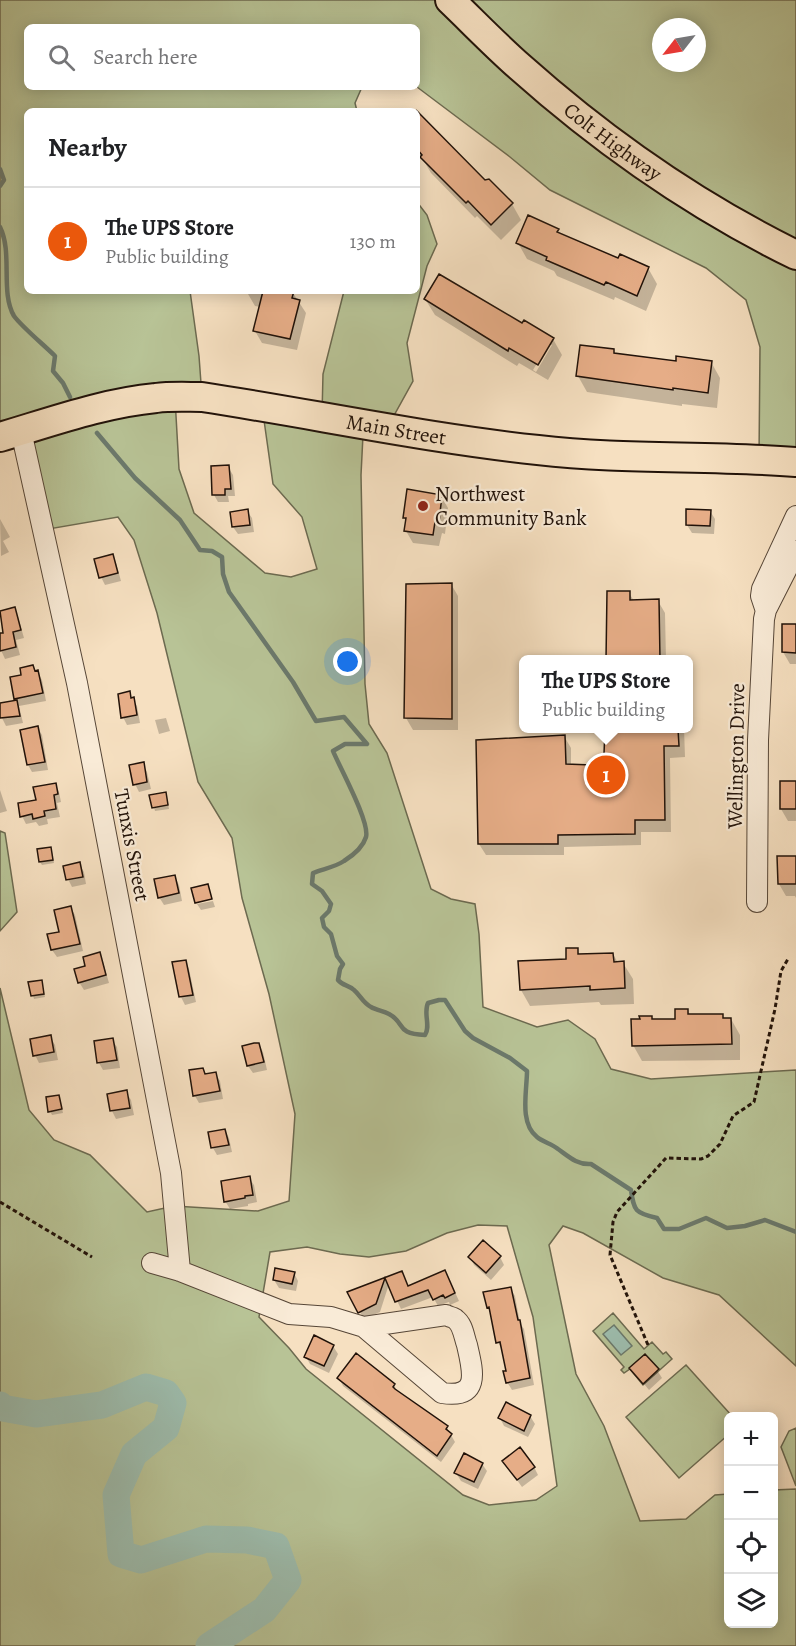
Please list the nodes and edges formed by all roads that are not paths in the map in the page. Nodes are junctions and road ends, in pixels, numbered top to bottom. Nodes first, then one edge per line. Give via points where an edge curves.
1 (450, 0) edge
2 (796, 255) edge
3 (11, 434) edge
4 (796, 462) edge
5 (796, 516) edge
6 (796, 551) edge
7 (766, 610) junction
8 (757, 902) dead end
9 (152, 1263) dead end
10 (180, 1271) junction
11 (364, 1327) junction

1 - 2 highway, Colt Highway via 519,66 600,133 729,220
3 - 4 highway, Main Street via 106,407 156,398 202,397 539,450
3 - 10 street, Tunxis Street via 77,683 171,1173
5 - 7 street, Wellington Drive via 762,589
6 - 7 street, Wellington Drive
7 - 8 street, Wellington Drive via 758,740
9 - 10 street
10 - 11 street via 289,1314 331,1317
11 - 11 street via 446,1315 455,1318 462,1328 474,1372 471,1383 464,1392 442,1393

